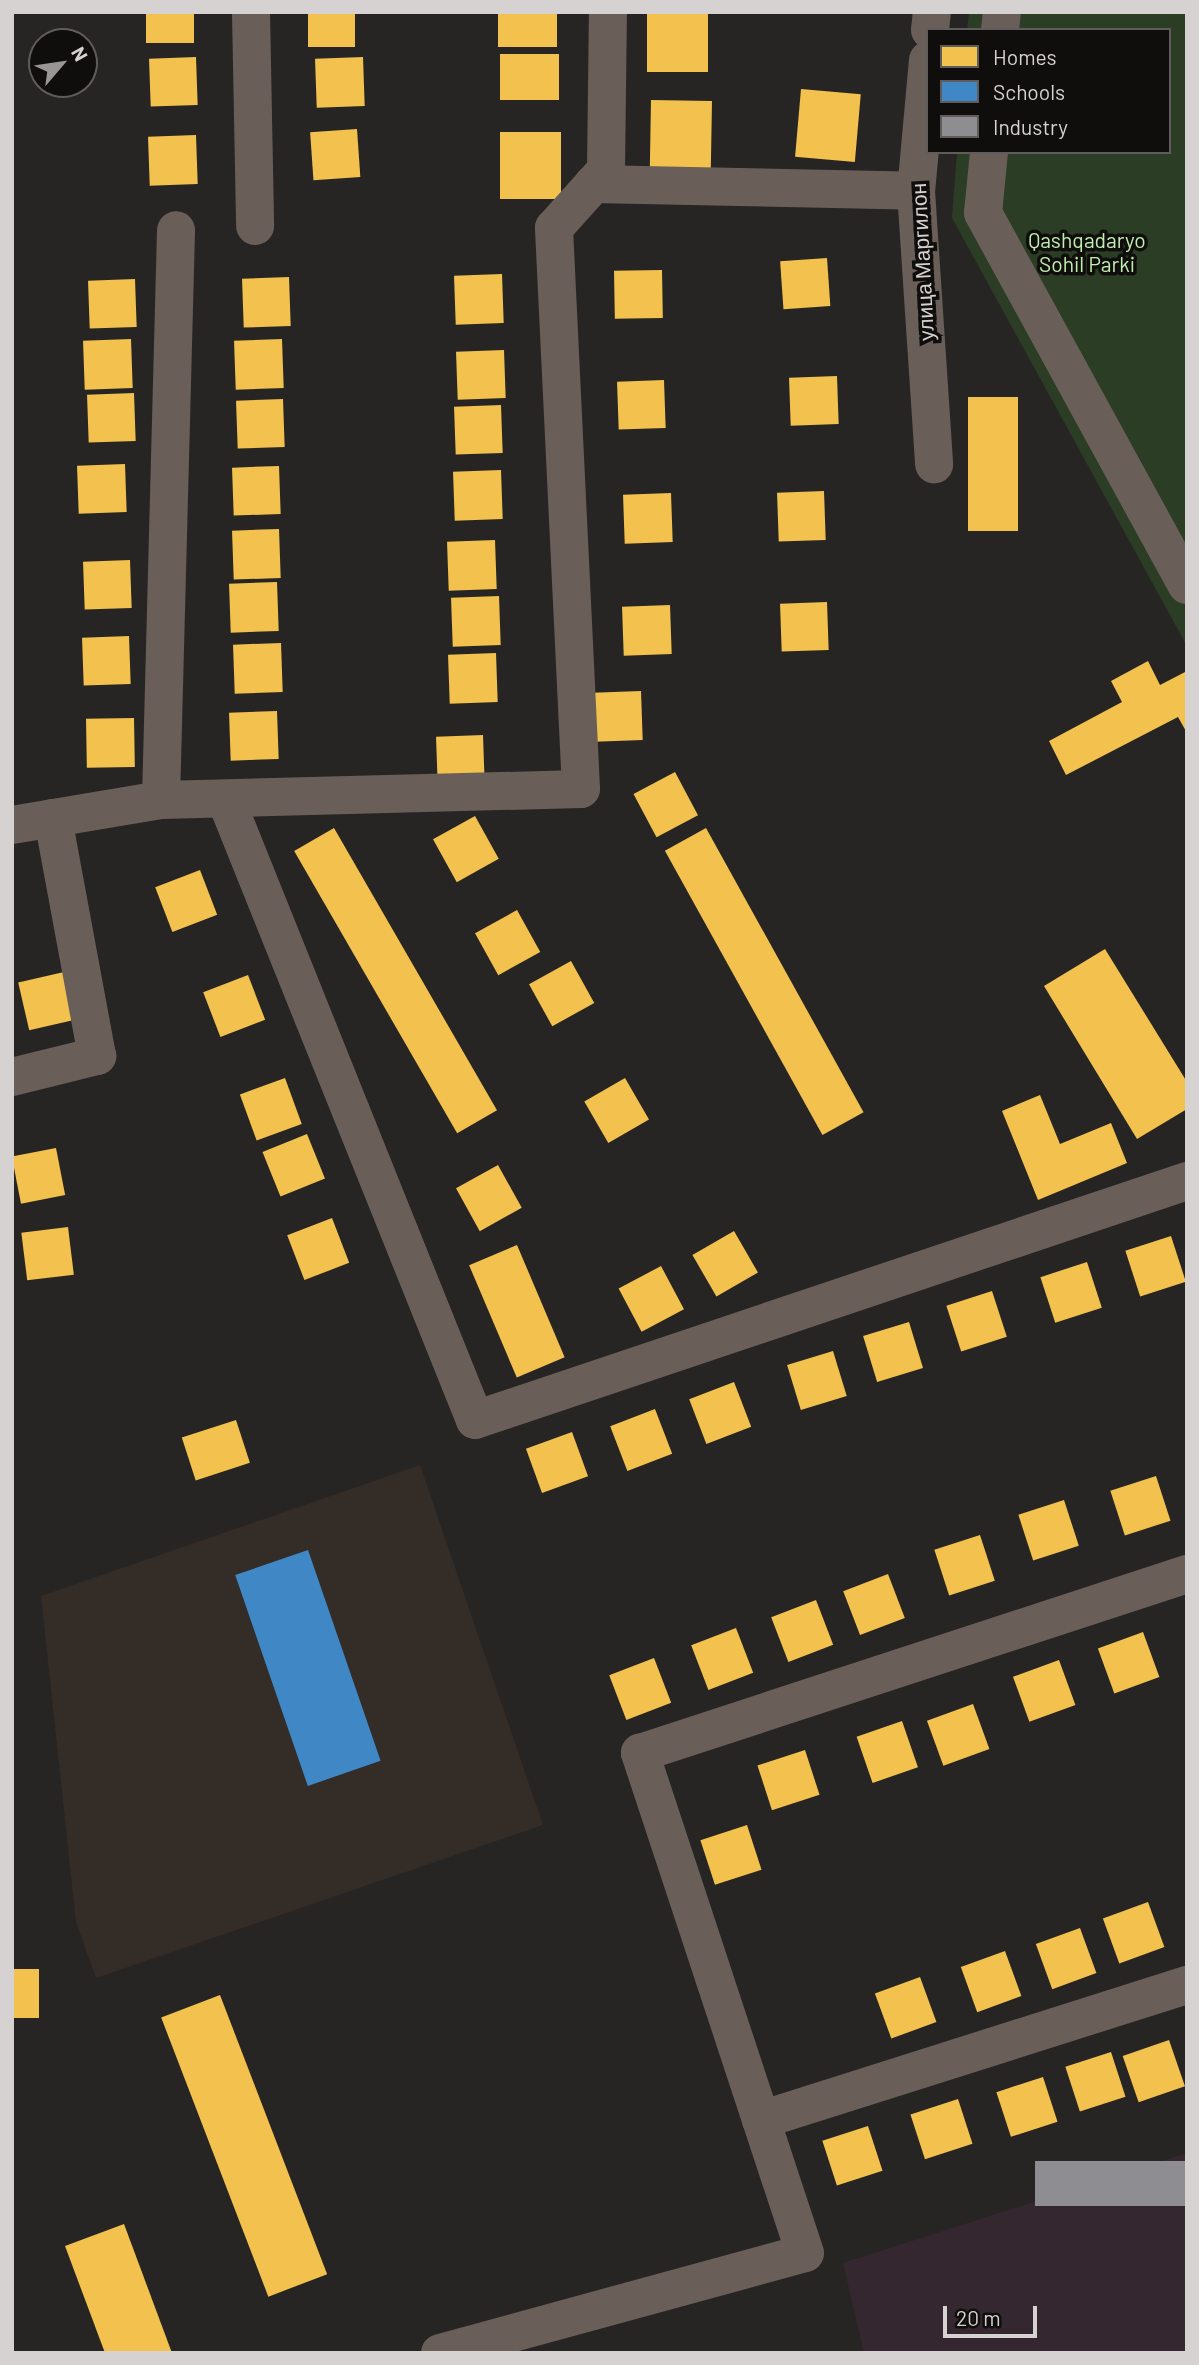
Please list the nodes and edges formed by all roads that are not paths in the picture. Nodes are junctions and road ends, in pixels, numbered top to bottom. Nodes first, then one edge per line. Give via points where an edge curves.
1 (251, 12) edge
2 (608, 12) edge
3 (926, 82) edge
4 (989, 154) edge
5 (593, 184) junction
6 (916, 191) junction
7 (255, 226) dead end
8 (176, 230) dead end
9 (934, 464) dead end
10 (1187, 585) edge
11 (161, 800) junction
12 (226, 800) junction
13 (53, 818) junction
14 (12, 825) edge
15 (12, 1077) edge
16 (1187, 1181) edge
17 (1187, 1574) edge
18 (1187, 1985) edge
19 (761, 2120) junction
20 (440, 2353) edge

1 - 7 street
2 - 5 street via 606,170
3 - 6 street, улица Маргилон
4 - 10 street via 984,213
5 - 6 street
5 - 12 street via 554,228 581,789
6 - 9 street, улица Маргилон
8 - 11 street
11 - 12 street
11 - 13 street
12 - 16 street via 475,1420
13 - 14 street
13 - 15 street via 97,1056
17 - 19 street via 640,1753
18 - 19 street
19 - 20 street via 805,2253

